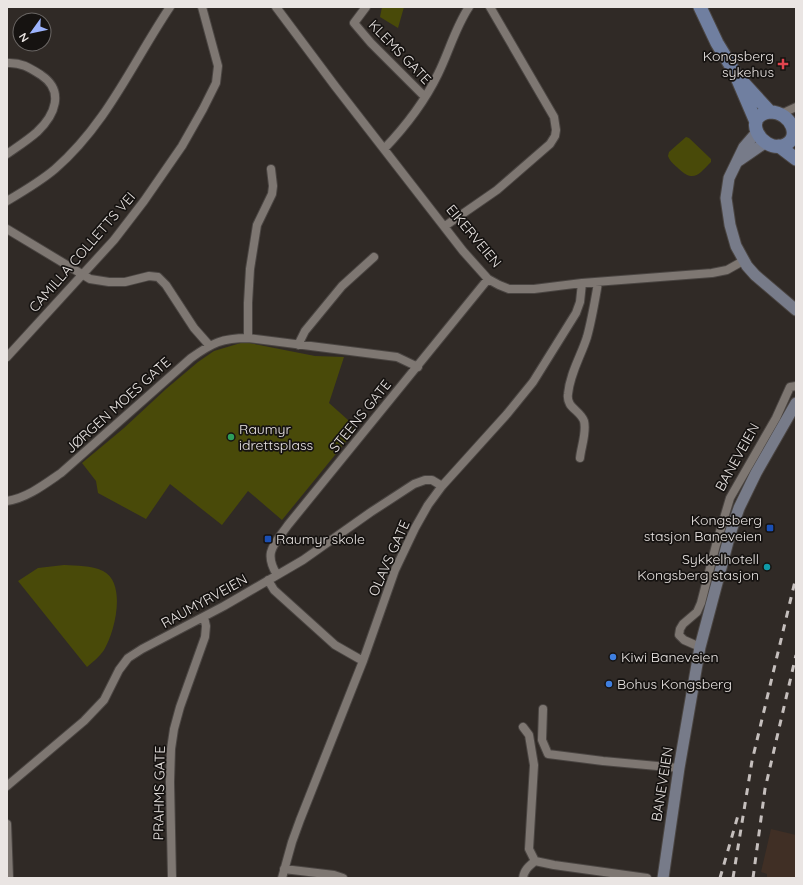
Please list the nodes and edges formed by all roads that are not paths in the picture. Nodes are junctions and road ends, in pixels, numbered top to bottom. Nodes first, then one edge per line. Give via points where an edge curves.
1 (170, 7) edge
2 (202, 7) edge
3 (276, 7) edge
4 (366, 7) edge
5 (469, 7) edge
6 (490, 7) edge
7 (700, 7) edge
8 (7, 63) edge
9 (737, 76) junction
10 (425, 97) junction
11 (796, 107) edge
12 (775, 113) junction
13 (756, 127) junction
14 (795, 129) edge
15 (773, 144) junction
16 (384, 149) junction
17 (7, 154) edge
18 (796, 159) edge
19 (737, 163) junction
20 (271, 170) dead end
21 (7, 201) edge
22 (445, 226) junction
23 (7, 229) edge
24 (374, 257) dead end
25 (744, 261) junction
26 (82, 274) junction
27 (488, 279) junction
28 (598, 283) junction
29 (582, 284) junction
30 (796, 310) edge
31 (248, 338) junction
32 (209, 345) junction
33 (298, 345) junction
34 (7, 357) edge
35 (418, 367) junction
36 (796, 386) edge
37 (796, 403) edge
38 (580, 458) dead end
39 (442, 486) junction
40 (7, 501) edge
41 (277, 575) junction
42 (268, 580) junction
43 (204, 618) junction
44 (700, 647) junction
45 (362, 661) junction
46 (543, 709) dead end
47 (523, 727) dead end
48 (679, 768) junction
49 (7, 786) edge
50 (7, 824) edge
51 (535, 861) junction
52 (284, 869) junction
53 (9, 878) edge
54 (172, 878) edge
55 (282, 878) edge
56 (343, 878) edge
57 (523, 878) edge
58 (647, 878) edge
59 (663, 878) edge

1 - 21 street via 119,92 83,141 36,184
2 - 26 street, CAMILLA COLLETTS VEI via 218,66 216,83 182,146 144,201 114,240
3 - 16 street, EIKERVEIEN
4 - 10 street, KLEMS GATE via 354,22 371,43
5 - 10 street, KLEMS GATE via 460,21 438,75
6 - 22 street via 544,98 554,117 556,130 550,144 497,190
7 - 9 main road via 717,43
8 - 17 street via 26,65 48,80 54,88 56,100 51,115 38,131
9 - 12 main road
9 - 13 main road
10 - 16 street, KLEMS GATE via 412,117
11 - 12 street
12 - 13 main road via 761,114
12 - 14 main road via 788,119
13 - 15 main road via 760,136
13 - 19 main road
14 - 15 main road via 789,143
15 - 18 main road
15 - 19 main road
16 - 22 street, EIKERVEIEN
19 - 25 main road via 727,184 726,207 734,241
20 - 31 street via 274,186 257,225 252,250
22 - 27 street, EIKERVEIEN
23 - 26 street
24 - 33 street via 342,286 305,331
25 - 28 street, EIKERVEIEN via 728,270 712,273
25 - 30 main road via 755,275
26 - 32 street via 90,279 109,282 158,277
26 - 34 street, CAMILLA COLLETTS VEI
27 - 29 street, EIKERVEIEN via 509,289
27 - 35 street, STEENS GATE
28 - 29 street, EIKERVEIEN
28 - 38 street via 587,337 571,375 567,396 568,402 579,413 584,423
29 - 39 street, OLAVS GATE via 576,313 533,382
31 - 32 street, JØRGEN MOES GATE via 220,340
31 - 33 street, JØRGEN MOES GATE
32 - 40 street, JØRGEN MOES GATE via 168,377 61,473 25,496
33 - 35 street, JØRGEN MOES GATE via 397,357
35 - 41 street, STEENS GATE via 273,546 270,561
36 - 44 street, BANEVEIEN via 790,387 776,418 730,498 701,603 697,612 680,629 680,635 684,640
37 - 44 main road, BANEVEIEN via 739,508
39 - 41 street, RAUMYRVEIEN via 432,480 414,484
39 - 45 street, OLAVS GATE via 415,528 395,570
41 - 42 street, RAUMYRVEIEN
42 - 43 street, RAUMYRVEIEN
42 - 45 street via 274,590 335,646
43 - 49 street, RAUMYRVEIEN via 128,658 104,700 95,710
43 - 54 street, PRAHMS GATE via 205,638 180,707 171,749
44 - 48 main road, BANEVEIEN
45 - 52 street, OLAVS GATE via 300,820
46 - 48 street via 542,740 548,754
47 - 51 street via 530,735 534,765 529,849
48 - 59 main road, BANEVEIEN
50 - 53 street
51 - 57 street via 528,867
51 - 58 street
52 - 55 street, OLAVS GATE
52 - 56 street

